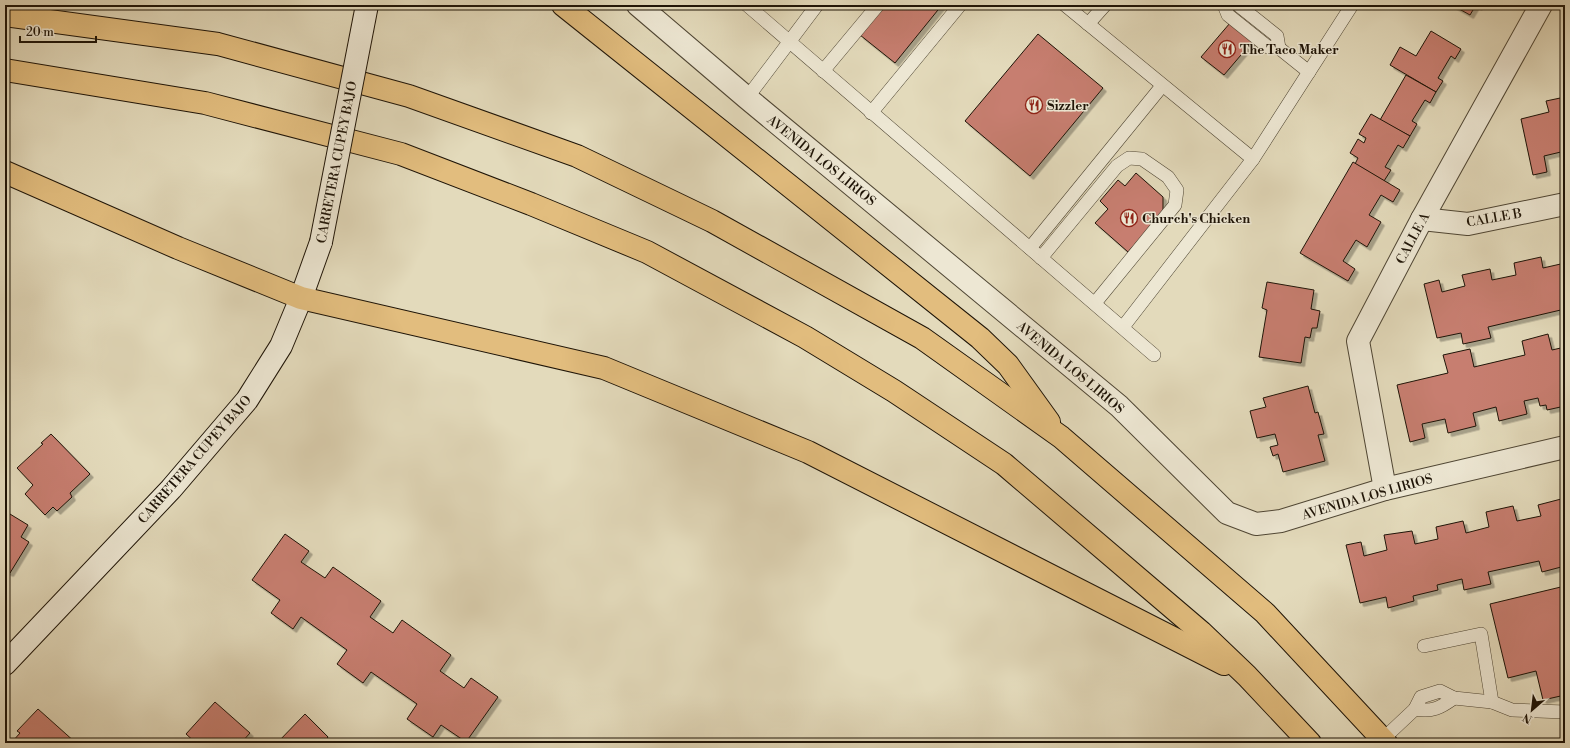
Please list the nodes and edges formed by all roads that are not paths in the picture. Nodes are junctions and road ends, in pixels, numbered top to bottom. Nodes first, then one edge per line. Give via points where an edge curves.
1 (367, 5) edge
2 (563, 5) edge
3 (638, 5) edge
4 (747, 5) edge
5 (817, 5) edge
6 (878, 5) edge
7 (960, 5) edge
8 (1065, 5) edge
9 (1105, 5) edge
10 (1224, 5) edge
11 (1238, 5) edge
12 (1352, 5) edge
13 (1541, 5) edge
14 (5, 15) edge
15 (1088, 24) junction
16 (790, 43) junction
17 (1279, 48) junction
18 (5, 70) edge
19 (823, 72) junction
20 (1309, 72) junction
21 (1162, 86) junction
22 (747, 98) junction
23 (871, 113) junction
24 (1253, 159) junction
25 (5, 172) edge
26 (1565, 204) edge
27 (1422, 219) junction
28 (1030, 248) junction
29 (1041, 258) junction
30 (301, 298) junction
31 (1095, 303) junction
32 (1123, 327) junction
33 (1154, 355) dead end
34 (1061, 437) junction
35 (1565, 447) edge
36 (1385, 489) junction
37 (1424, 646) dead end
38 (7, 658) edge
39 (1247, 676) junction
40 (1492, 702) junction
41 (1565, 712) edge
42 (1384, 741) edge
43 (1310, 743) edge

1 - 30 street, CARRETERA CUPEY BAJO, bridge via 321,242
2 - 34 main road via 980,338 1008,365
3 - 22 street, AVENIDA LOS LIRIOS
4 - 16 lane
5 - 16 lane
6 - 19 lane
7 - 23 lane
8 - 15 lane
9 - 15 lane
10 - 17 lane via 1228,15 1268,47
11 - 17 lane via 1277,36
12 - 20 lane
13 - 27 street, CALLE A
14 - 34 main road via 218,44 409,96 577,156 712,221 922,338
15 - 21 lane
16 - 19 lane
16 - 22 lane
17 - 20 lane
18 - 39 main road via 205,103 401,154 647,252 805,337 894,391 1004,464 1201,632
19 - 23 lane
20 - 24 lane
21 - 24 lane
21 - 28 lane
22 - 36 street, AVENIDA LOS LIRIOS via 1119,406 1227,513 1256,524 1281,521
23 - 28 lane
24 - 32 lane
25 - 30 main road via 178,248
26 - 27 street, CALLE B via 1468,224
27 - 36 street, CALLE A via 1358,341
28 - 29 lane
29 - 31 lane
29 - 31 lane via 1117,166 1129,158 1142,159 1168,176 1177,190 1175,205
30 - 38 street, CARRETERA CUPEY BAJO via 281,346 247,400 171,489
30 - 39 main road via 604,368 808,452
31 - 32 lane
32 - 33 lane
34 - 42 main road via 1265,613
35 - 36 street, AVENIDA LOS LIRIOS
37 - 40 lane via 1481,634
39 - 43 main road
40 - 41 lane via 1512,710
40 - 42 lane via 1454,698 1440,691 1421,697 1415,709

